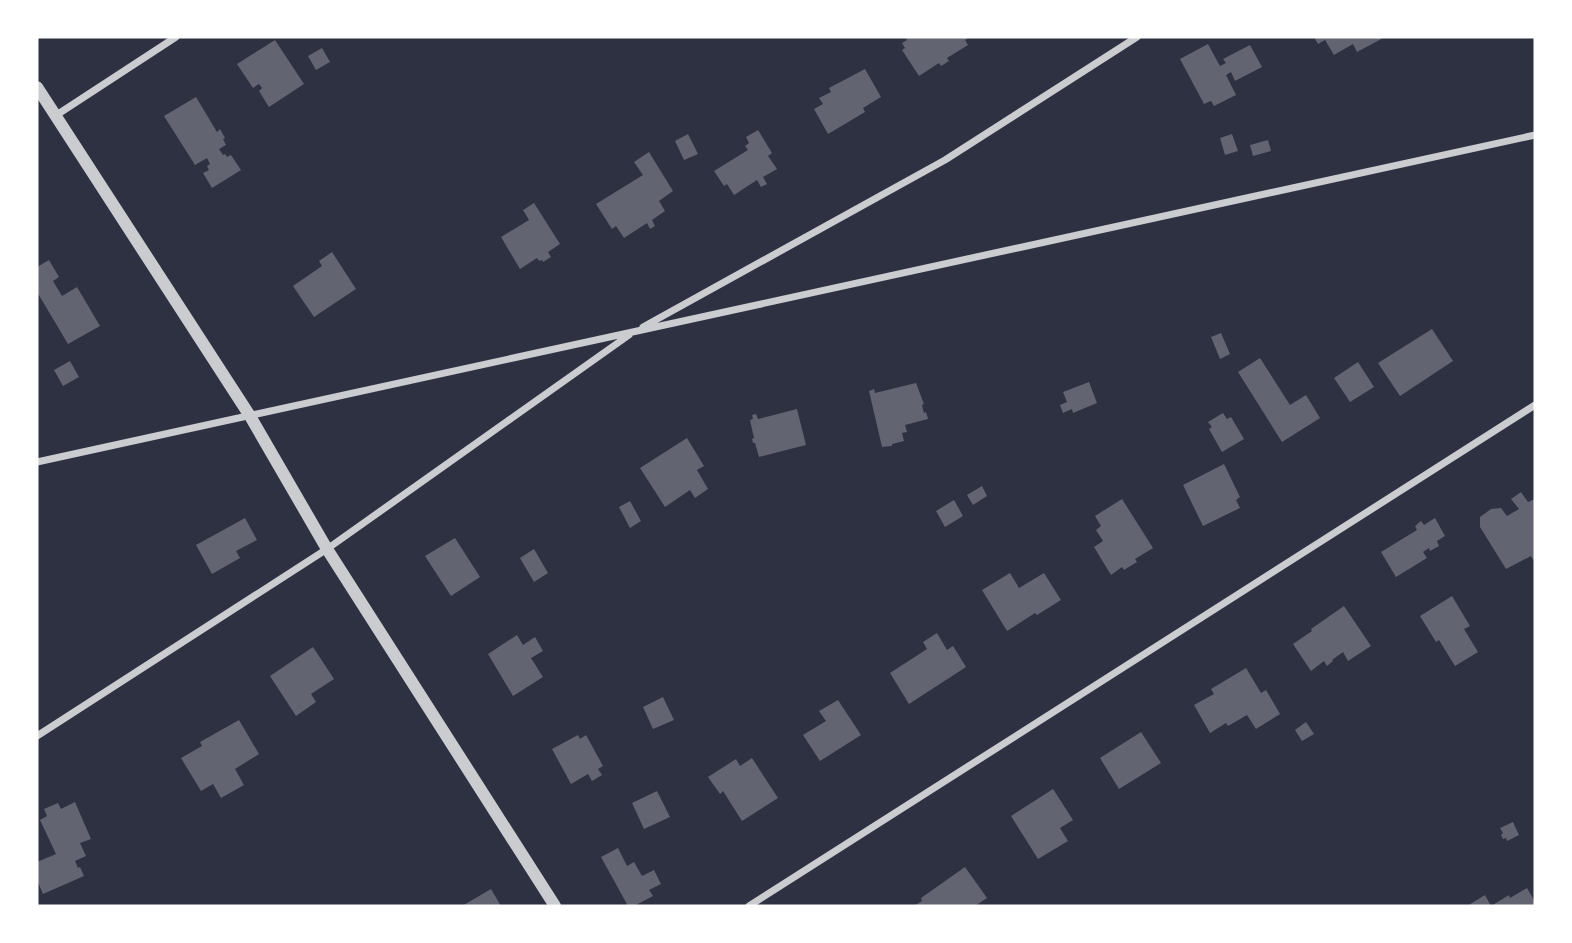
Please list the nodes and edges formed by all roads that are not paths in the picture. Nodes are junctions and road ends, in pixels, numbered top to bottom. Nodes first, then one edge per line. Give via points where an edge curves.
1 (176, 37) edge
2 (1137, 37) edge
3 (37, 87) edge
4 (55, 116) junction
5 (1535, 135) edge
6 (634, 332) junction
7 (1535, 405) edge
8 (250, 416) junction
9 (37, 462) edge
10 (327, 549) junction
11 (37, 736) edge
12 (555, 906) edge
13 (749, 906) edge

1 - 4 street
2 - 6 street via 945,160
3 - 4 street
4 - 8 street
5 - 6 street
6 - 8 street
6 - 10 street
7 - 13 street
8 - 9 street
8 - 10 street
10 - 11 street
10 - 12 street

